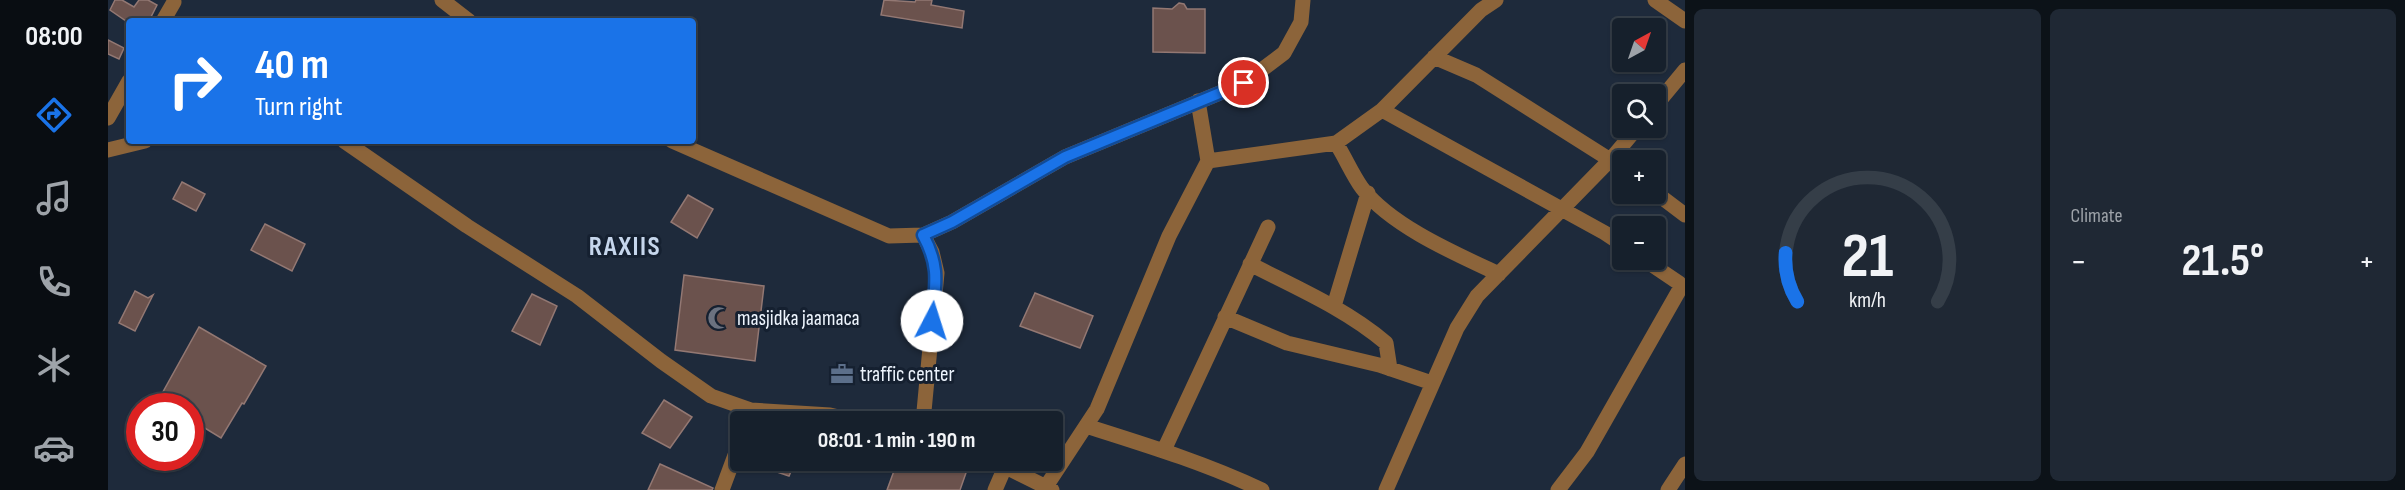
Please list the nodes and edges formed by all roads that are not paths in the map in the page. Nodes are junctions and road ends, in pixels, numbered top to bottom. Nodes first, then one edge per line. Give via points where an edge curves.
1 (442, 0) edge
2 (1303, 0) edge
3 (1496, 0) edge
4 (1655, 0) edge
5 (177, 1) edge
6 (165, 18) edge
7 (466, 18) edge
8 (1685, 21) edge
9 (1434, 57) junction
10 (1685, 70) edge
11 (126, 86) edge
12 (1666, 93) edge
13 (1198, 101) junction
14 (1382, 110) junction
15 (108, 118) edge
16 (1336, 143) junction
17 (132, 144) edge
18 (348, 144) edge
19 (679, 144) edge
20 (108, 150) edge
21 (1208, 160) junction
22 (1612, 160) edge
23 (1612, 167) edge
24 (1368, 193) junction
25 (1666, 201) edge
26 (1562, 210) junction
27 (1685, 215) edge
28 (1268, 228) dead end
29 (923, 235) junction
30 (1612, 239) edge
31 (1250, 264) junction
32 (1660, 270) edge
33 (1499, 274) junction
34 (1334, 306) junction
35 (1225, 317) junction
36 (1390, 369) junction
37 (1432, 383) junction
38 (740, 411) edge
39 (924, 411) edge
40 (1086, 426) junction
41 (1164, 450) junction
42 (1685, 464) edge
43 (730, 469) edge
44 (997, 471) edge
45 (1012, 471) edge
46 (1048, 489) edge
47 (722, 490) edge
48 (995, 490) edge
49 (1262, 490) edge
50 (1386, 490) edge
51 (1558, 490) edge
52 (1668, 490) edge

1 - 7 street
2 - 13 street via 1301,22 1284,53 1244,83
3 - 9 street
4 - 8 street
5 - 6 street
9 - 14 street
9 - 22 street via 1476,75
10 - 12 street
11 - 15 street
13 - 21 street
13 - 29 street via 1065,157
14 - 16 street
14 - 26 street
16 - 21 street
16 - 24 street
17 - 20 street
18 - 38 street via 586,303 686,380
19 - 29 street via 890,236
21 - 40 street via 1169,236 1098,408
23 - 26 street
24 - 33 street via 1397,220
24 - 34 street
25 - 27 street
26 - 30 street
26 - 33 street
28 - 31 street
29 - 39 street via 937,273
31 - 34 street
31 - 35 street
32 - 51 street via 1681,287 1587,452
33 - 37 street via 1477,296 1457,328
34 - 36 street via 1386,344
35 - 36 street via 1287,343
35 - 41 street
36 - 37 street
37 - 50 street
40 - 41 street
40 - 46 street
41 - 49 street
42 - 52 street
43 - 47 street
44 - 48 street
45 - 46 street

